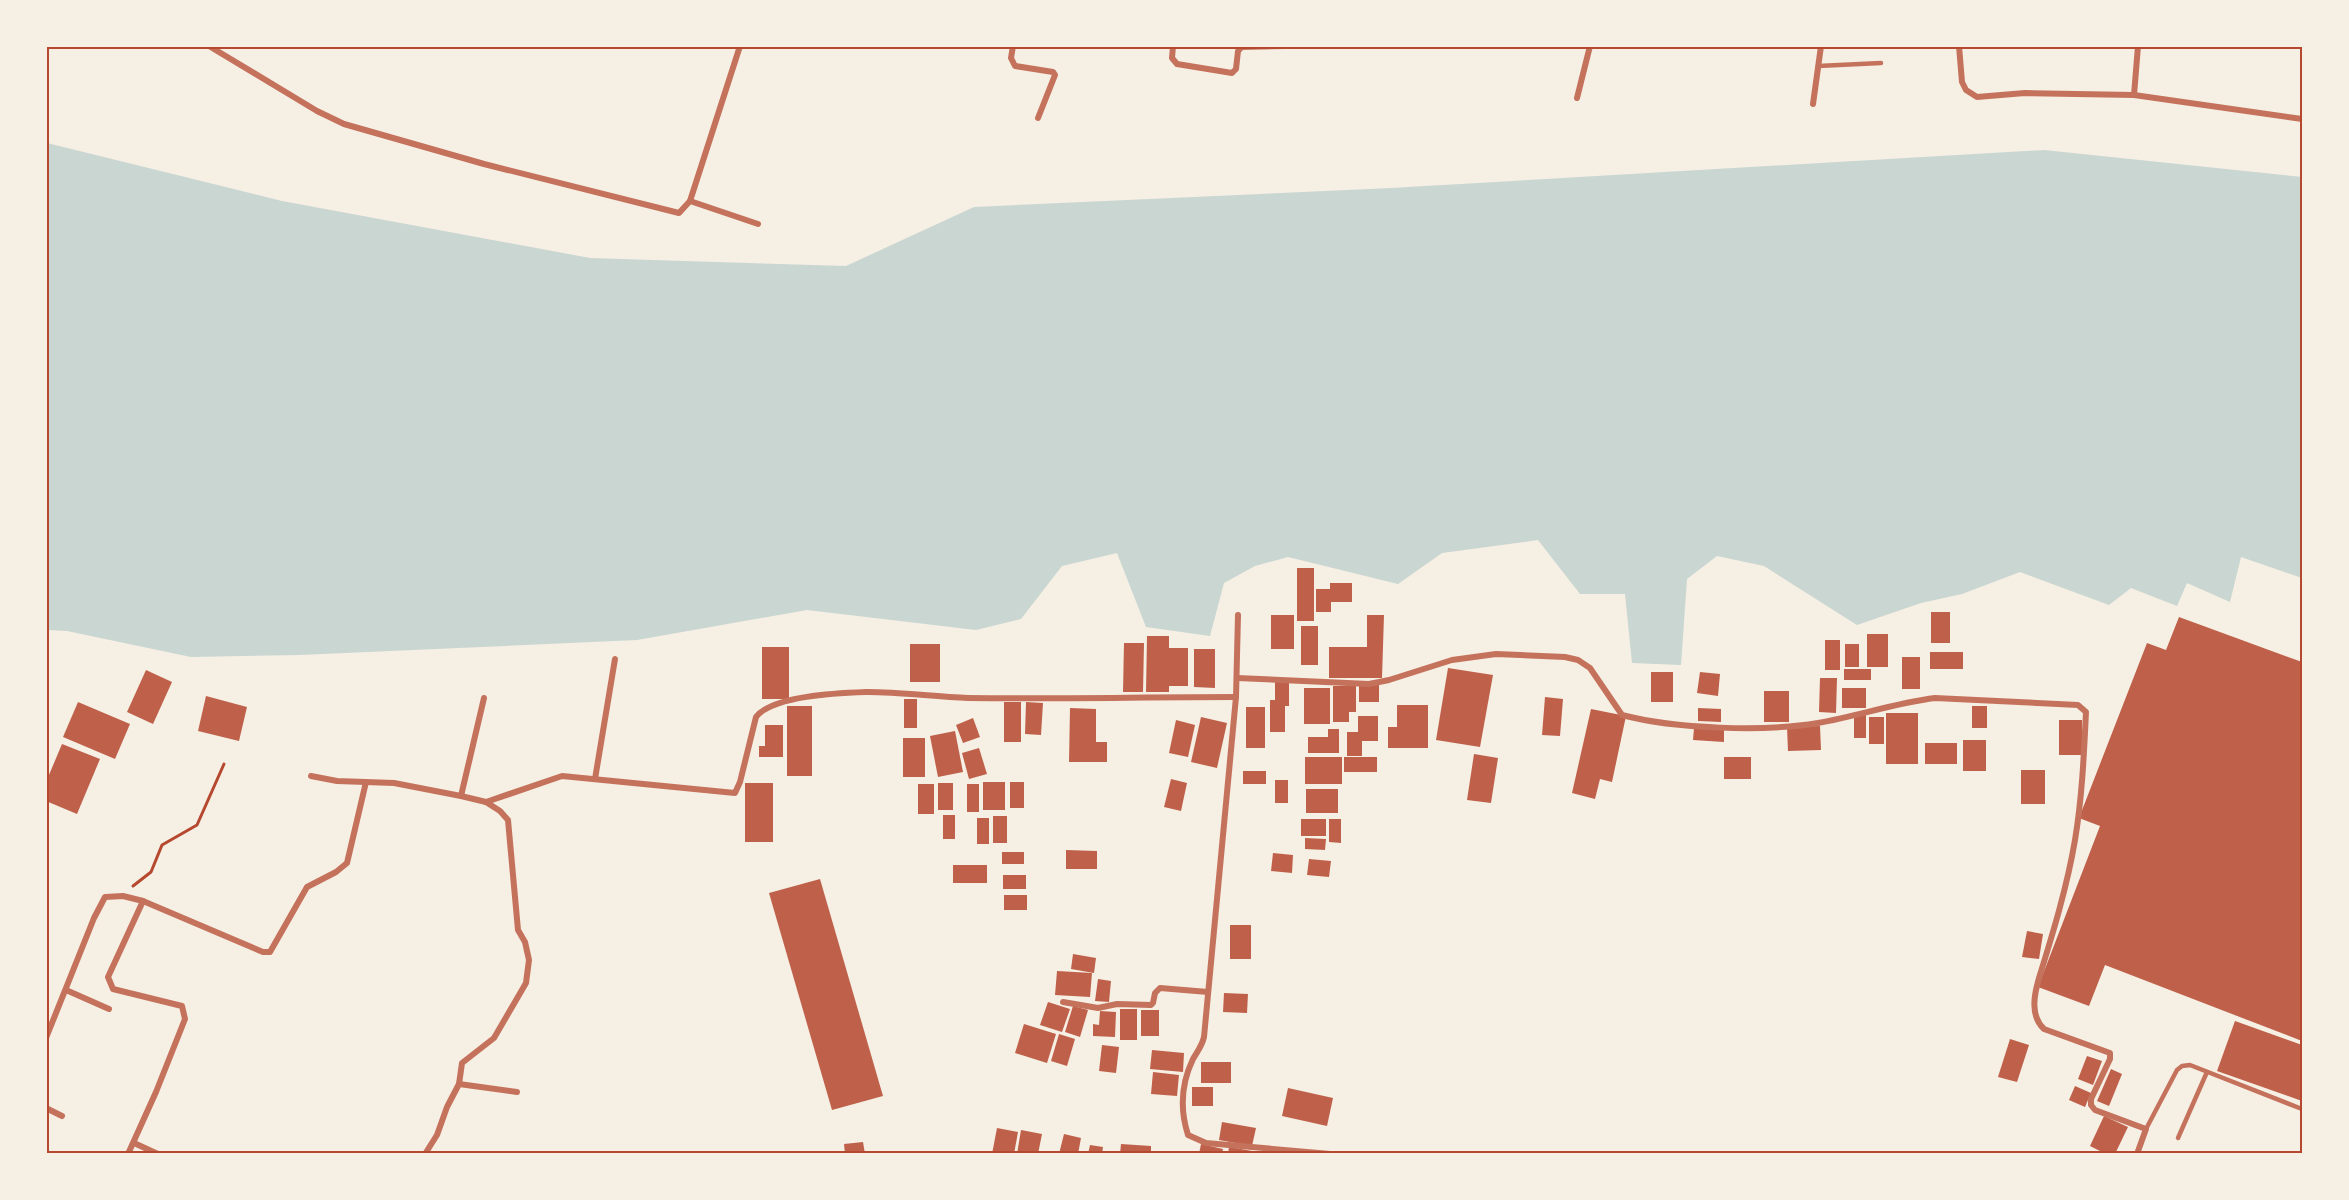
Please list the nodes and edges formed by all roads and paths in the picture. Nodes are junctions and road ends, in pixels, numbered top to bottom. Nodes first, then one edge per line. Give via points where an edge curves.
1 (209, 46) edge
2 (740, 46) edge
3 (1013, 46) edge
4 (1173, 46) edge
5 (1286, 46) edge
6 (1590, 46) edge
7 (1821, 46) edge
8 (1959, 46) edge
9 (2138, 46) edge
10 (220, 49) edge
11 (1881, 63) dead end
12 (1818, 66) junction
13 (2134, 95) junction
14 (1576, 98) dead end
15 (1813, 104) dead end
16 (1038, 118) dead end
17 (2302, 119) edge
18 (690, 201) junction
19 (758, 224) dead end
20 (1238, 615) dead end
21 (615, 659) dead end
22 (1237, 678) junction
23 (1236, 697) junction
24 (484, 698) dead end
25 (224, 764) dead end
26 (311, 776) dead end
27 (595, 779) junction
28 (366, 782) junction
29 (461, 796) junction
30 (486, 802) junction
31 (123, 896) junction
32 (143, 900) junction
33 (66, 990) junction
34 (1208, 992) junction
35 (1064, 1002) dead end
36 (110, 1009) dead end
37 (46, 1038) edge
38 (2207, 1072) junction
39 (459, 1084) junction
40 (517, 1092) dead end
41 (46, 1108) edge
42 (2302, 1109) edge
43 (62, 1116) dead end
44 (2146, 1129) junction
45 (2178, 1138) dead end
46 (134, 1143) junction
47 (128, 1154) edge
48 (158, 1154) edge
49 (426, 1154) edge
50 (1330, 1154) edge
51 (2137, 1154) edge

1 - 10 street
2 - 18 street
3 - 16 street via 1011,58 1015,66 1055,75
4 - 5 street via 1172,58 1177,64 1232,73 1242,47
6 - 14 street
7 - 12 street
8 - 13 street via 1962,82 1977,97 2025,93
9 - 13 street
10 - 18 street via 317,111 360,129 673,213 683,211
11 - 12 lane
12 - 15 street
13 - 17 street
18 - 19 street
20 - 22 street
21 - 27 street
22 - 23 street
22 - 44 street via 1369,684 1452,660 1496,654 1565,657 1590,668 1620,714 1674,724 1726,727 1819,723 1935,698 2078,705 2086,712 2075,840 2036,988 2034,1011 2037,1023 2044,1029 2110,1053 2091,1105
23 - 27 street via 993,698 868,692 808,697 760,710 735,793
23 - 34 street
24 - 29 street
25 - 31 path via 197,825 162,845 151,872
26 - 28 street
27 - 30 street via 562,776
28 - 29 street via 394,783
28 - 32 street via 347,863 307,887 270,952
29 - 30 street
30 - 39 street via 508,820 518,930 529,960 526,983 494,1038 462,1063
31 - 32 street
31 - 33 street via 105,897 100,903
32 - 46 street via 108,977 113,989 182,1006 185,1019
33 - 36 street
33 - 37 street
34 - 35 street via 1160,988 1151,1005 1098,1008
34 - 50 street via 1204,1038 1192,1061 1183,1094 1188,1135 1206,1143
38 - 42 lane
38 - 44 lane via 2190,1065 2176,1070
38 - 45 lane
39 - 40 street
39 - 49 street
41 - 43 street
44 - 51 street
46 - 47 street
46 - 48 street

